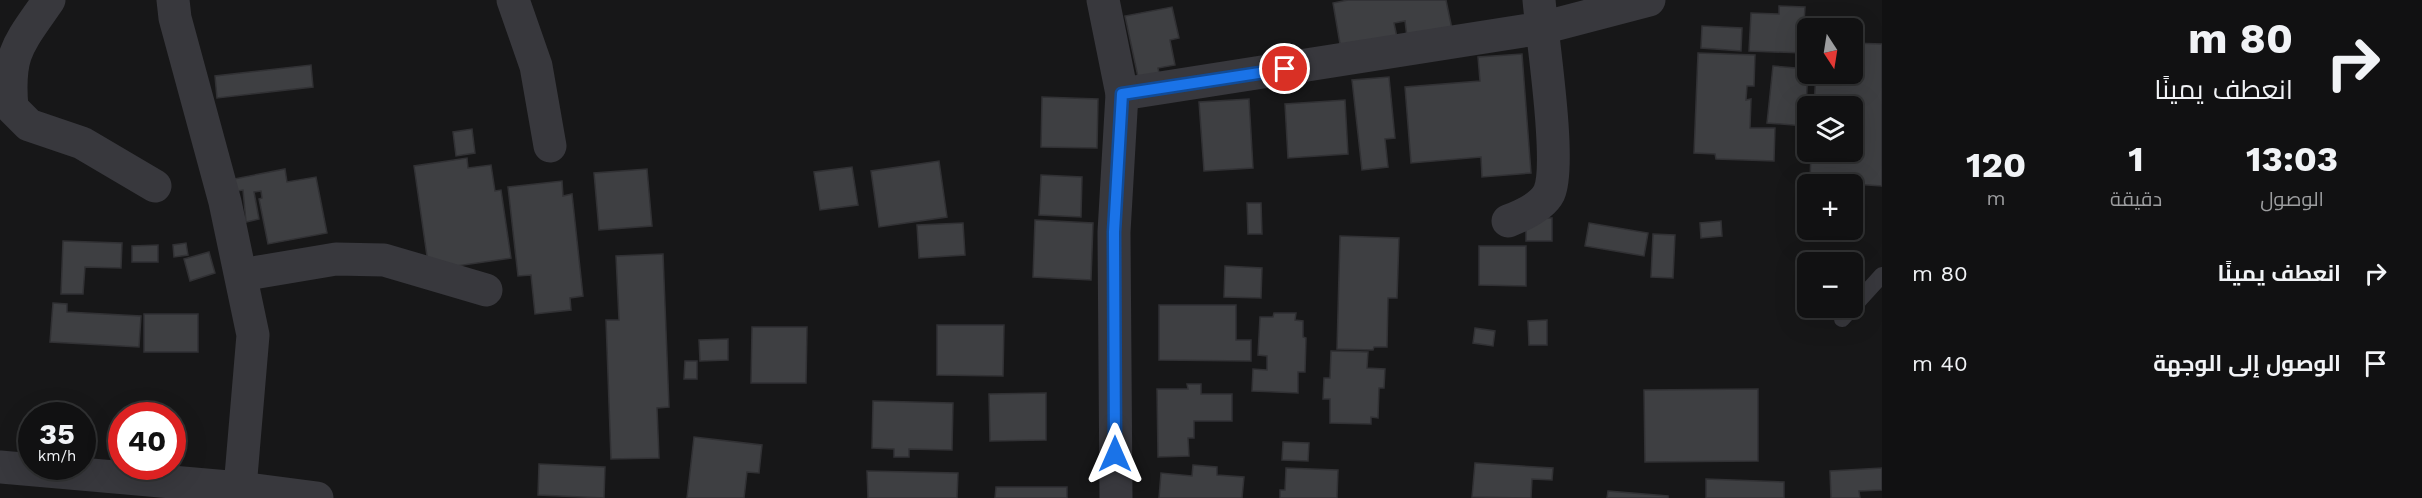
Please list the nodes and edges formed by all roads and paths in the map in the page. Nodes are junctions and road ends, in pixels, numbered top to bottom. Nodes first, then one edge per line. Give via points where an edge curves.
1 (49, 0) edge
2 (173, 0) edge
3 (513, 0) edge
4 (1103, 0) edge
5 (1649, 0) edge
6 (1540, 14) edge
7 (1122, 94) junction
8 (550, 146) dead end
9 (155, 186) dead end
10 (1508, 221) dead end
11 (241, 274) junction
12 (1882, 275) edge
13 (486, 290) dead end
14 (1842, 319) dead end
15 (0, 467) edge
16 (240, 488) junction
17 (317, 498) edge
18 (1116, 498) edge

1 - 9 street via 19,44 10,66 12,108 29,125 82,143
2 - 11 street
3 - 8 street via 534,58
4 - 7 street
5 - 6 street
6 - 7 street
6 - 10 street via 1552,146 1548,193 1534,207
7 - 18 street via 1114,232
11 - 13 street via 336,259 384,260
11 - 16 street via 253,335
12 - 14 lane
15 - 16 street
16 - 17 street

